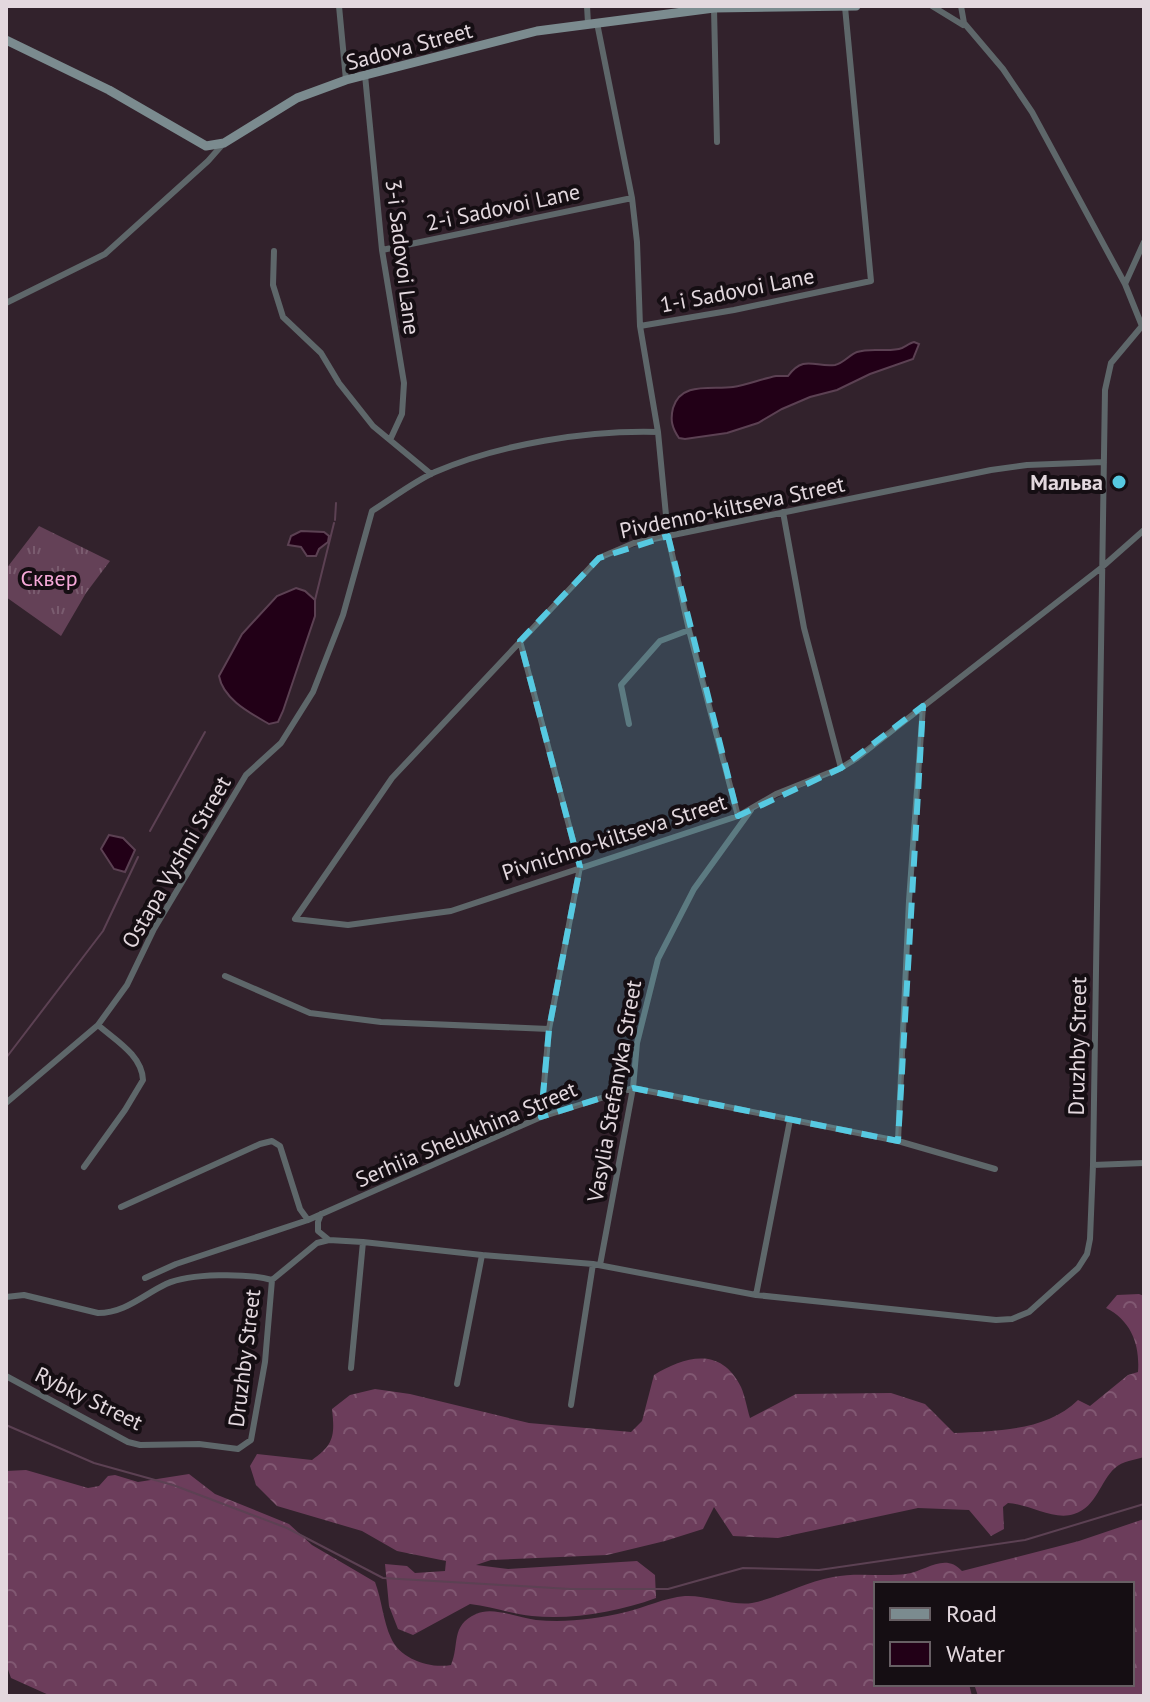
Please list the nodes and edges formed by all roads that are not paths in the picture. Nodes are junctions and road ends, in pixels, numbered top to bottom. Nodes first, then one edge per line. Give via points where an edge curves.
1 (339, 6) edge
2 (587, 6) edge
3 (856, 6) edge
4 (932, 6) edge
5 (961, 6) edge
6 (845, 7) edge
7 (714, 8) edge
8 (593, 23) junction
9 (967, 28) junction
10 (6, 40) edge
11 (365, 75) junction
12 (346, 80) junction
13 (717, 142) dead end
14 (219, 144) junction
15 (632, 198) junction
16 (1144, 242) edge
17 (382, 250) junction
18 (274, 251) dead end
19 (1125, 284) junction
20 (6, 303) edge
21 (640, 326) junction
22 (1143, 328) edge
23 (658, 432) junction
24 (390, 440) junction
25 (1104, 462) junction
26 (431, 474) junction
27 (783, 512) junction
28 (1144, 530) edge
29 (668, 536) junction
30 (1101, 568) junction
31 (689, 630) junction
32 (520, 641) junction
33 (923, 706) junction
34 (629, 724) dead end
35 (841, 768) junction
36 (753, 807) junction
37 (738, 816) junction
38 (580, 867) junction
39 (295, 919) joint
40 (225, 976) dead end
41 (98, 1025) junction
42 (549, 1029) junction
43 (633, 1088) junction
44 (6, 1103) edge
45 (541, 1117) junction
46 (790, 1120) junction
47 (898, 1141) junction
48 (1144, 1163) edge
49 (1093, 1165) junction
50 (84, 1167) dead end
51 (995, 1169) dead end
52 (121, 1207) dead end
53 (321, 1214) junction
54 (308, 1220) junction
55 (329, 1240) junction
56 (363, 1242) junction
57 (482, 1255) junction
58 (596, 1265) junction
59 (145, 1278) dead end
60 (272, 1280) junction
61 (756, 1295) junction
62 (6, 1297) edge
63 (351, 1368) dead end
64 (6, 1376) edge
65 (457, 1384) dead end
66 (571, 1405) dead end
67 (251, 1440) joint

1 - 12 street
2 - 8 street, 1-i Sadovoi Lane
3 - 6 main road, Sadova Street
4 - 9 street
5 - 9 street
6 - 7 main road, Sadova Street
6 - 21 street, 1-i Sadovoi Lane via 871,281
7 - 8 main road, Sadova Street
7 - 13 street
8 - 11 main road, Sadova Street via 537,31
8 - 15 street, 1-i Sadovoi Lane
9 - 19 street via 1032,112
10 - 14 main road via 109,90 206,146
11 - 12 main road, Sadova Street
11 - 17 street, 3-i Sadovoi Lane
12 - 14 main road, Sadova Street via 297,98
14 - 20 street, Sadova Street via 208,161 105,254
15 - 17 street, 2-i Sadovoi Lane
15 - 21 street, 1-i Sadovoi Lane
16 - 19 street
17 - 24 street, 3-i Sadovoi Lane via 405,398
18 - 24 street via 273,285 283,317 321,353 353,402
19 - 22 street
21 - 23 street
22 - 25 street, Druzhby Street via 1108,371
23 - 26 street, Ostapa Vyshni Street via 560,440 491,454
23 - 29 street
24 - 26 street
25 - 27 street, Pivdenno-kiltseva Street via 991,470
25 - 30 street, Druzhby Street
26 - 41 street, Ostapa Vyshni Street via 372,511 343,615 313,692 281,743 246,775 154,929 127,985
27 - 29 street, Pivdenno-kiltseva Street
27 - 35 street via 804,628
28 - 30 street, Pivnichno-kiltseva Street
29 - 31 street
29 - 32 street, Pivdenno-kiltseva Street via 599,558
30 - 33 street, Pivnichno-kiltseva Street
30 - 49 street, Druzhby Street
31 - 34 street via 660,641 621,685
31 - 37 street
32 - 38 street
32 - 39 street, Pivdenno-kiltseva Street via 392,778
33 - 35 street, Pivnichno-kiltseva Street
33 - 47 street
35 - 36 street, Pivnichno-kiltseva Street
36 - 37 street, Pivnichno-kiltseva Street
36 - 43 street, Vasylia Stefanyka Street via 694,889 658,959 637,1043
37 - 38 street, Pivnichno-kiltseva Street
38 - 39 street, Pivnichno-kiltseva Street via 451,911 348,925
38 - 42 street
40 - 42 street via 310,1013 381,1022
41 - 44 street, Ostapa Vyshni Street
41 - 50 street via 136,1059 143,1080
42 - 45 street
43 - 45 street, Serhiia Shelukhina Street
43 - 46 street, Serhiia Shelukhina Street
43 - 58 street, Vasylia Stefanyka Street
45 - 53 street, Serhiia Shelukhina Street
46 - 47 street, Serhiia Shelukhina Street
46 - 61 street
47 - 51 street, Serhiia Shelukhina Street
48 - 49 street
49 - 61 street, Druzhby Street via 1087,1254 1029,1312 1012,1319
52 - 54 street via 272,1141 280,1146
53 - 54 street, Serhiia Shelukhina Street
53 - 55 street via 318,1231
54 - 59 street, Serhiia Shelukhina Street
55 - 56 street, Druzhby Street
55 - 60 street, Druzhby Street via 312,1246
56 - 57 street, Druzhby Street
56 - 63 street
57 - 58 street, Druzhby Street
57 - 65 street
58 - 61 street, Druzhby Street
58 - 66 street
60 - 62 street, Druzhby Street via 253,1275 168,1283 107,1313 24,1295
60 - 67 street, Druzhby Street
64 - 67 street, Rybky Street via 128,1442 238,1449

